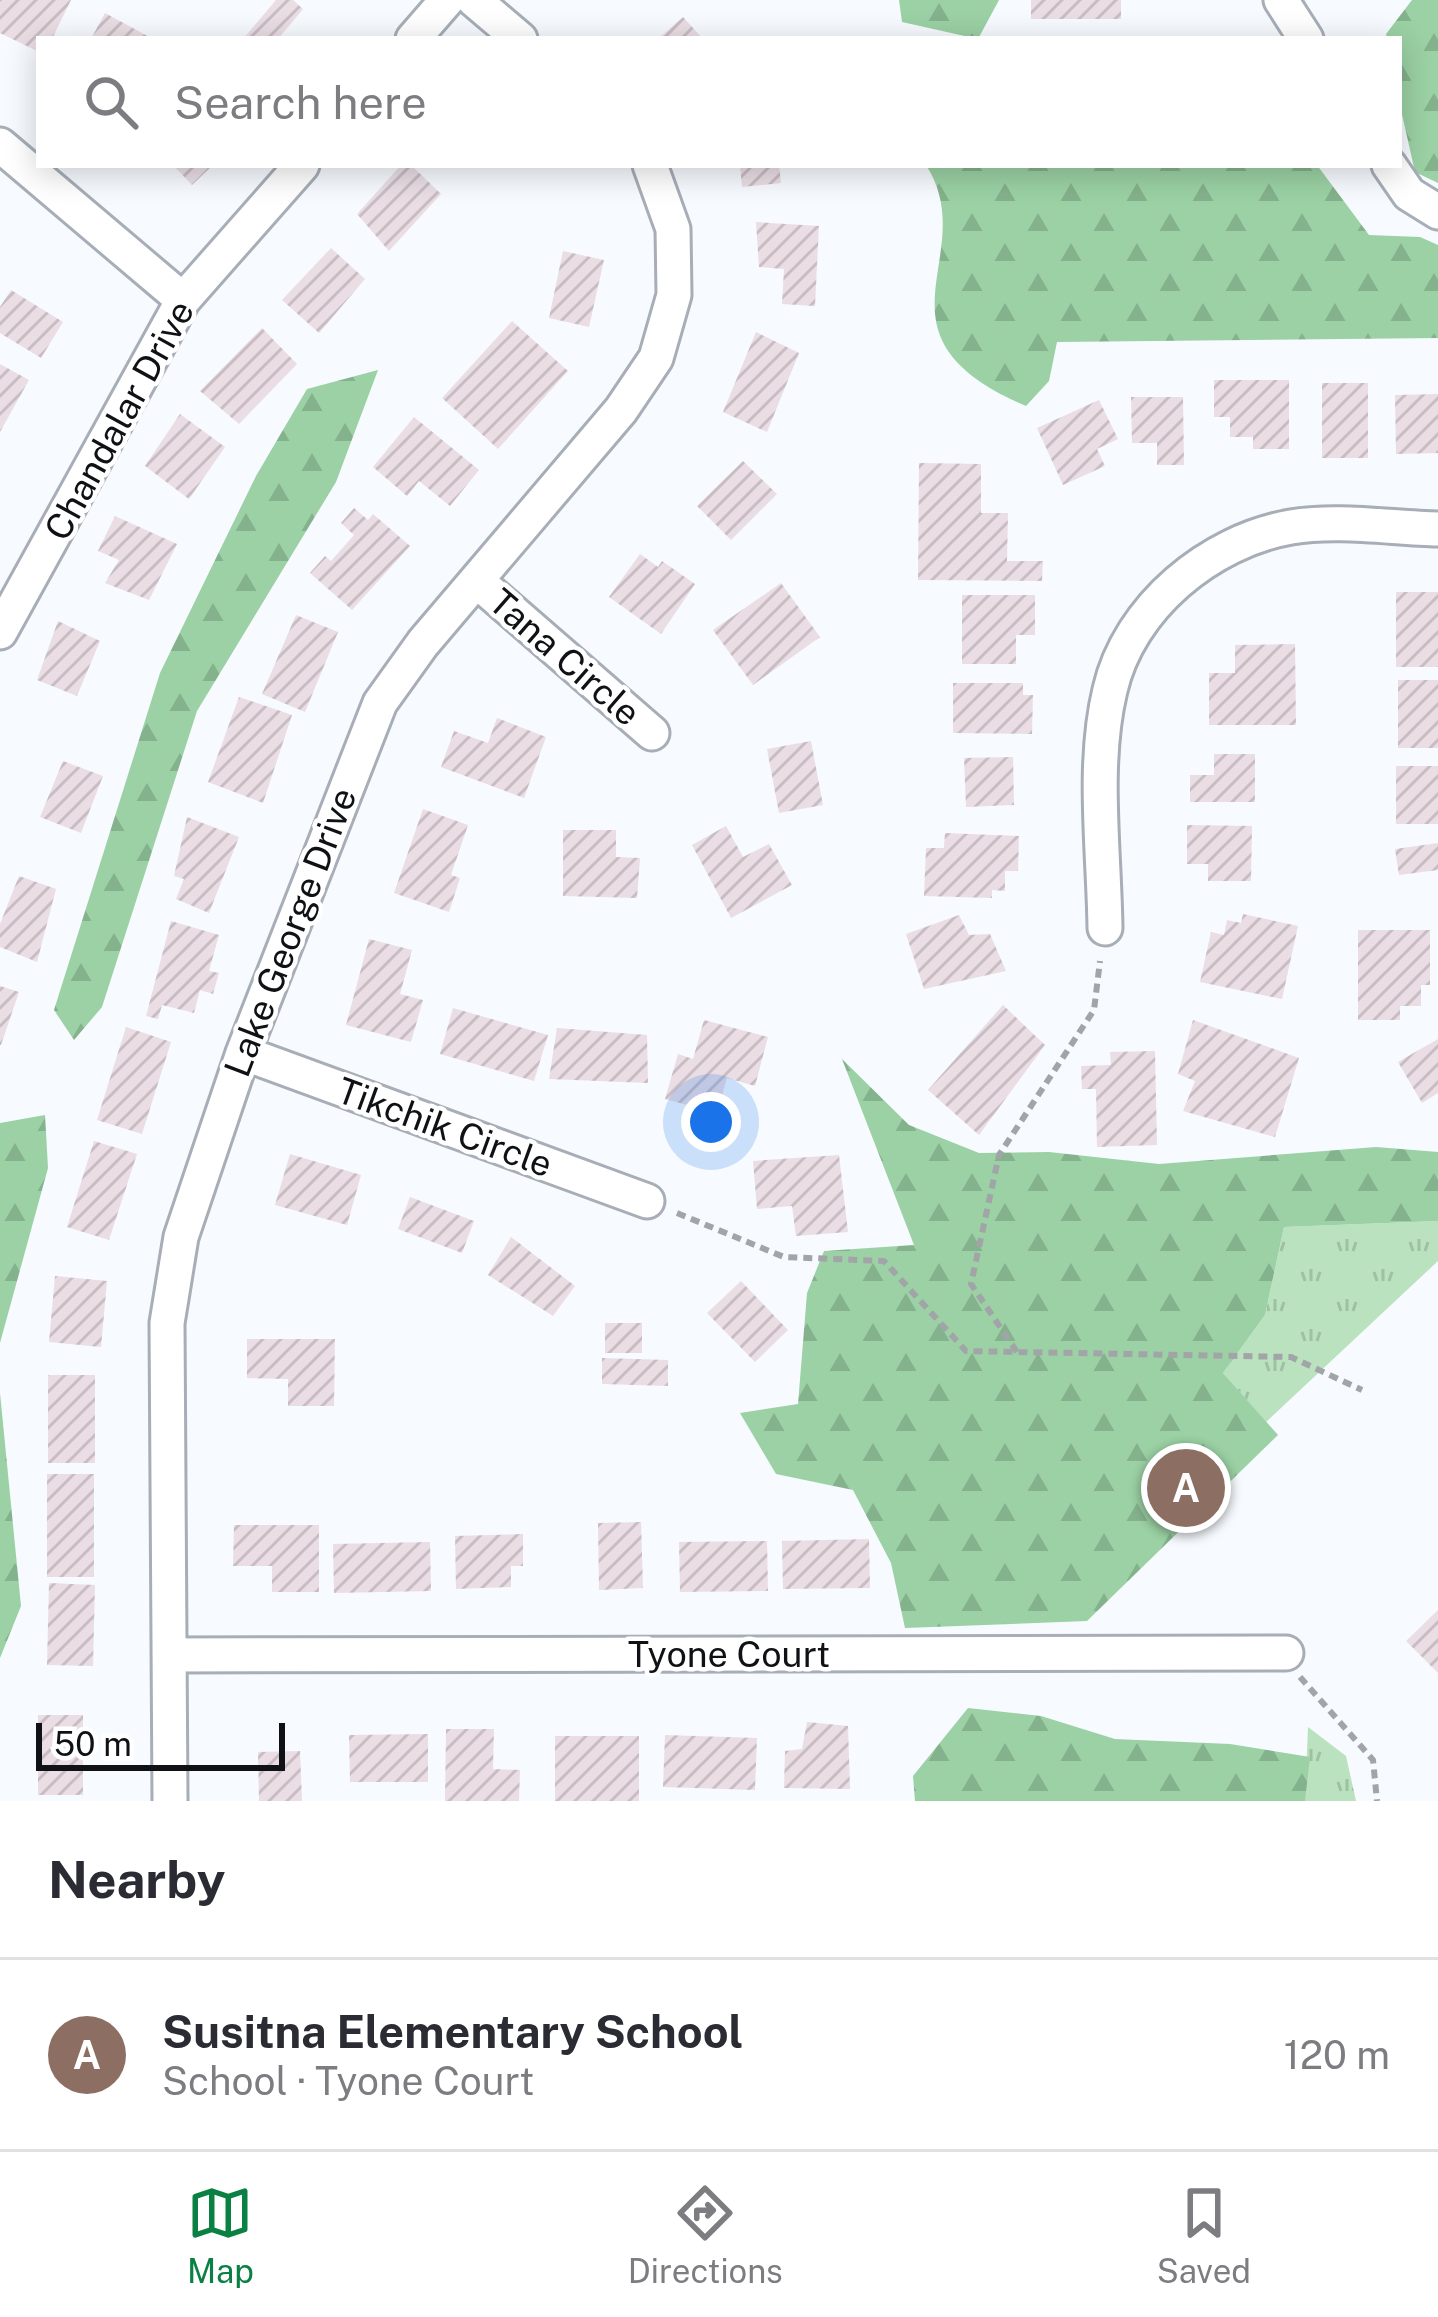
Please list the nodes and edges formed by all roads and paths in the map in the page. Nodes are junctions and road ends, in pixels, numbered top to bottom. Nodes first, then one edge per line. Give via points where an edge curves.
1 (447, 0) edge
2 (474, 0) edge
3 (1281, 0) edge
4 (415, 36) edge
5 (516, 36) edge
6 (1304, 36) edge
7 (0, 145) edge
8 (299, 168) edge
9 (651, 168) edge
10 (1391, 168) edge
11 (1438, 212) edge
12 (183, 300) junction
13 (1438, 529) edge
14 (477, 580) junction
15 (0, 632) edge
16 (652, 734) dead end
17 (1105, 928) joint
18 (243, 1053) junction
19 (647, 1201) joint
20 (1018, 1352) junction
21 (1362, 1390) dead end
22 (1286, 1653) joint
23 (171, 1655) junction
24 (170, 1801) edge
25 (1378, 1801) edge

1 - 4 street
2 - 5 street
3 - 6 street
7 - 12 street
8 - 12 street, Chandalar Drive
9 - 14 street, Lake George Drive via 673,229 674,295 656,358
10 - 11 street via 1409,194
12 - 15 street, Chandalar Drive
13 - 17 street via 1293,526 1199,565 1163,596 1128,643 1110,689
14 - 16 street, Tana Circle
14 - 18 street, Lake George Drive via 380,703
17 - 20 path via 1094,1010 1000,1155 971,1284
18 - 19 street, Tikchik Circle
18 - 23 street, Lake George Drive via 181,1237 166,1323
19 - 20 path via 784,1257 884,1261 966,1351
20 - 21 path via 1291,1357
22 - 23 street, Tyone Court
22 - 25 path via 1373,1760
23 - 24 street, Lake George Drive

